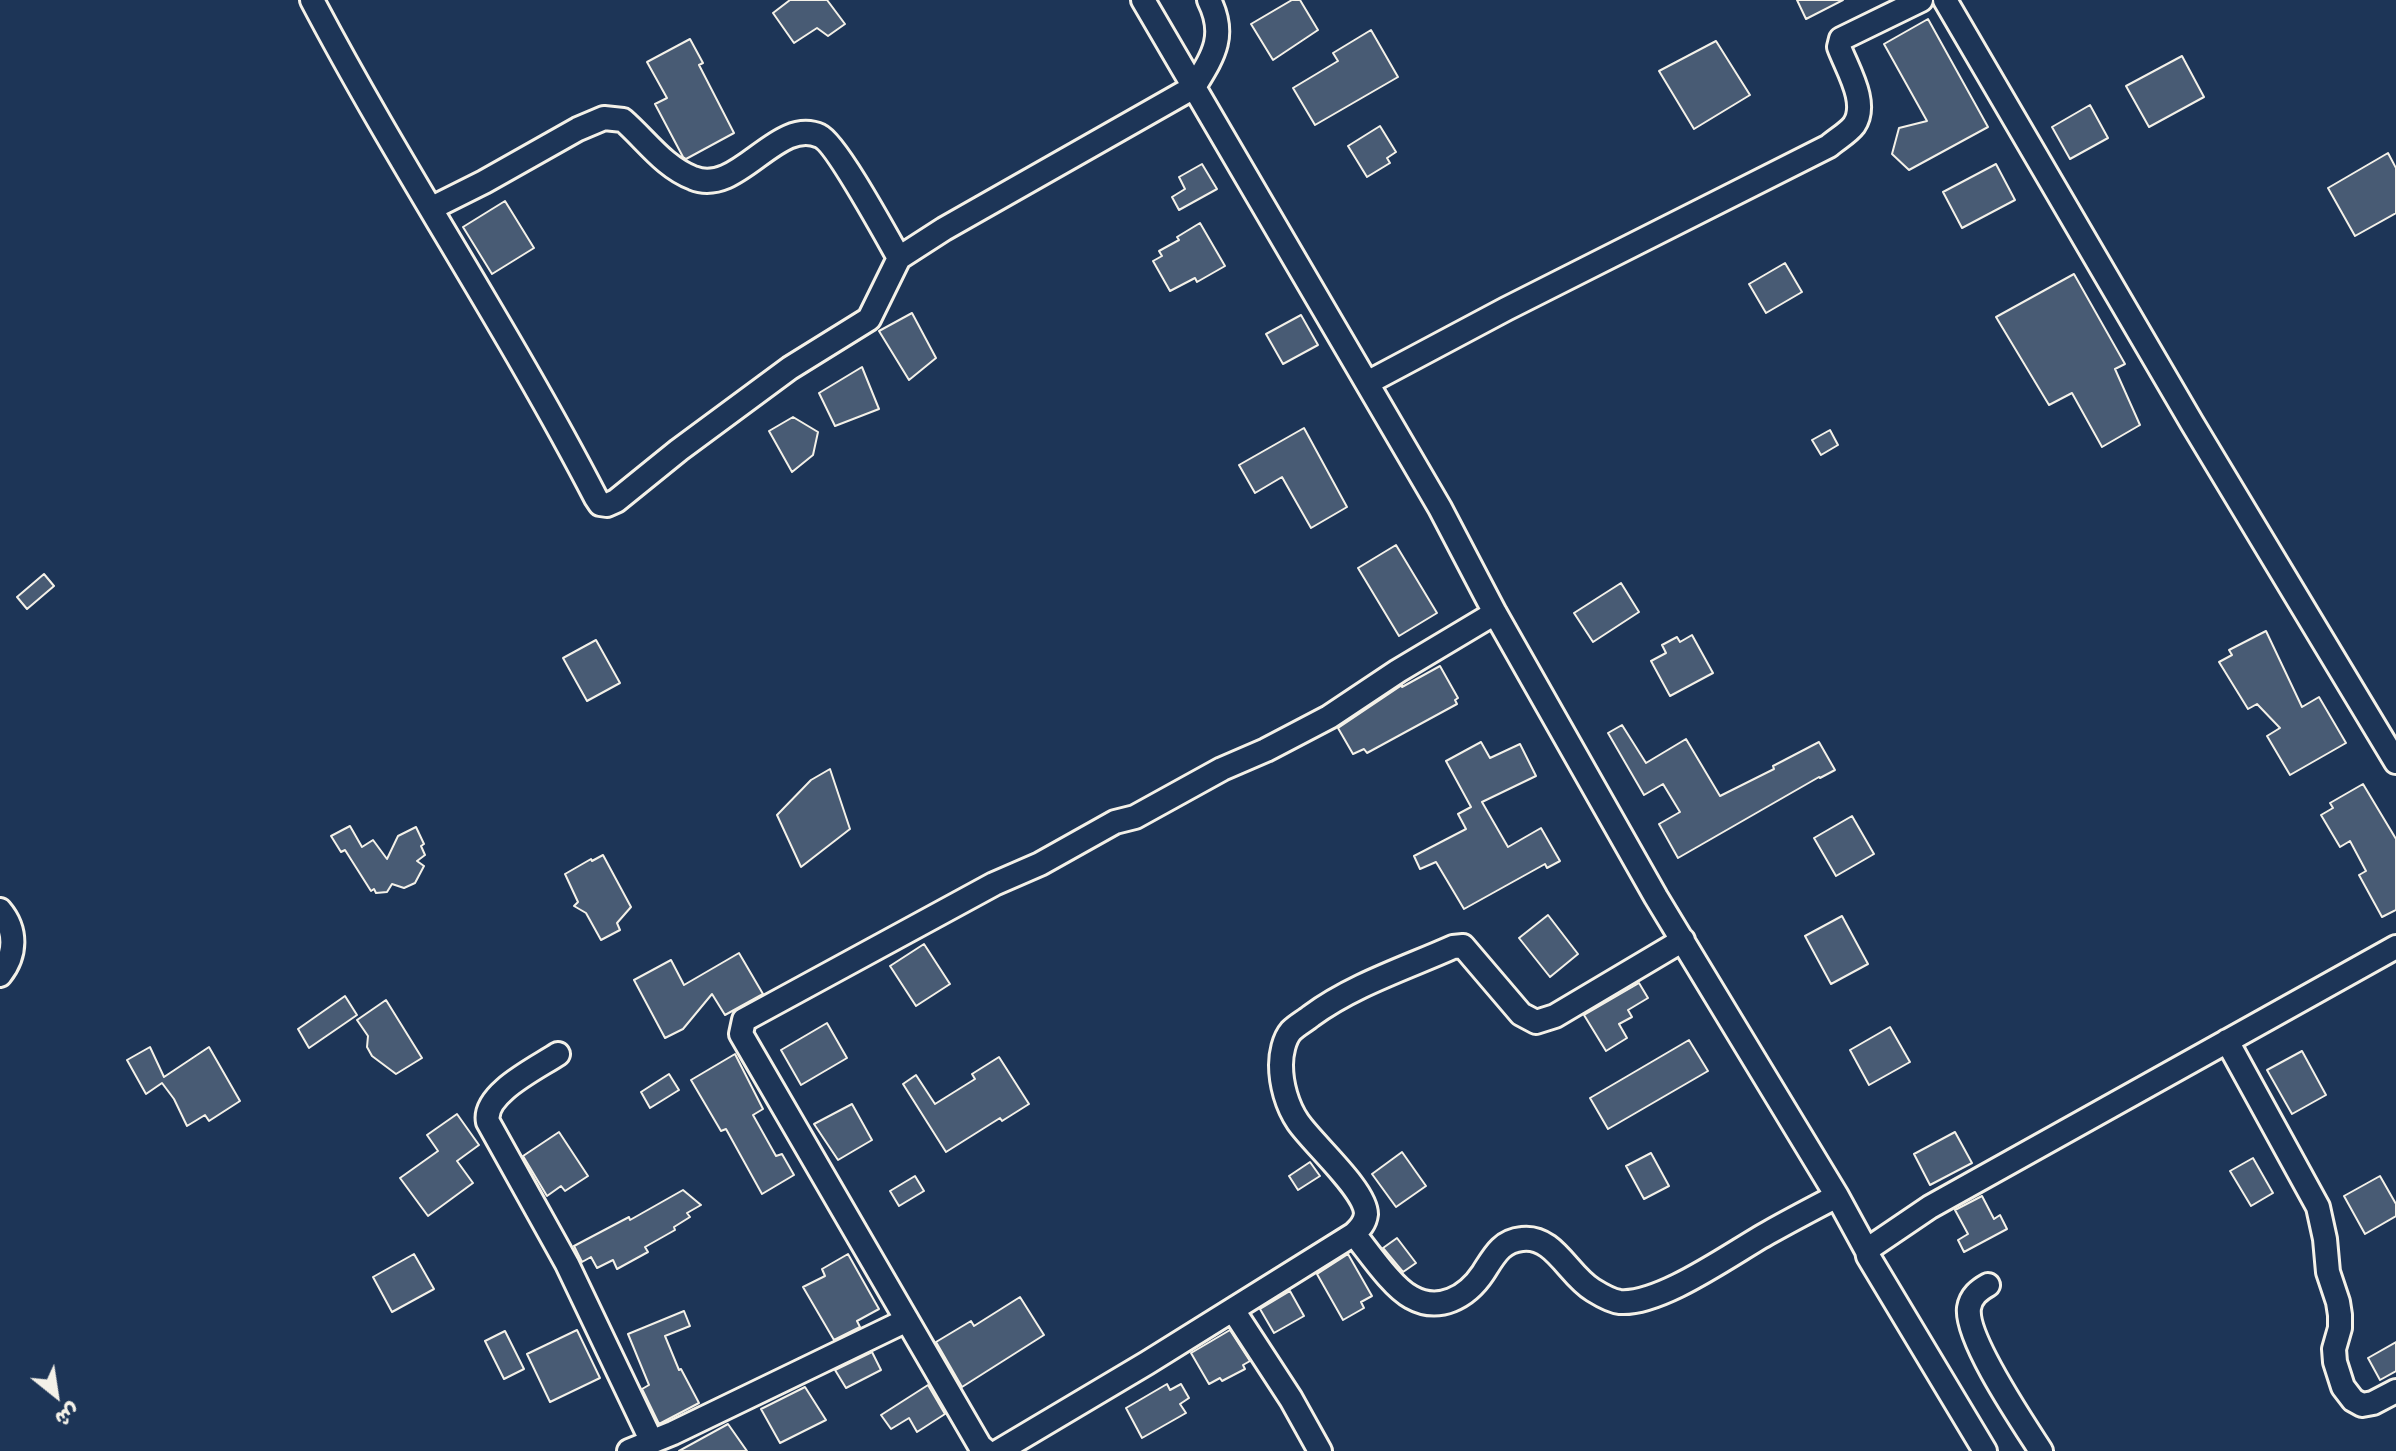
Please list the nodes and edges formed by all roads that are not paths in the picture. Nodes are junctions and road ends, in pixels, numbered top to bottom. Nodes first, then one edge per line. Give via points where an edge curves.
1 (312, 0) edge
2 (1143, 0) edge
3 (1209, 0) edge
4 (1921, 0) edge
5 (1945, 0) edge
6 (1194, 87) junction
7 (432, 208) junction
8 (899, 258) junction
9 (1367, 383) junction
10 (1495, 613) junction
11 (2396, 762) edge
12 (0, 910) edge
13 (1683, 940) junction
14 (2396, 947) edge
15 (0, 975) edge
16 (2227, 1041) junction
17 (558, 1054) dead end
18 (1837, 1196) junction
19 (1354, 1234) junction
20 (1867, 1251) junction
21 (1988, 1285) dead end
22 (1233, 1310) junction
23 (907, 1320) junction
24 (2396, 1391) edge
25 (652, 1442) junction
26 (629, 1451) edge
27 (986, 1451) edge
28 (999, 1451) edge
29 (1320, 1451) edge
30 (1985, 1451) edge
31 (2041, 1451) edge

1 - 7 street
2 - 6 street
3 - 6 street via 1219,34
4 - 9 street via 1841,39 1859,115 1852,128 1829,146
5 - 11 street
6 - 8 street
6 - 9 street
7 - 8 street via 604,118 623,120 666,162 702,182 730,175 788,136 806,133 819,135 835,151
7 - 8 street via 596,498 607,505 790,368 869,319
9 - 10 street
10 - 13 street
10 - 23 street via 1329,717 994,884 744,1020 741,1034
12 - 15 street via 12,930 13,948
13 - 18 street
13 - 19 street via 1555,1016 1536,1022 1521,1014 1463,946 1326,1005 1290,1032 1281,1055 1281,1082 1296,1119 1359,1196 1366,1211 1364,1224
14 - 16 street
16 - 20 street via 1930,1207
16 - 24 street via 2318,1207 2340,1315 2334,1349 2343,1387 2362,1405
17 - 25 street via 501,1092 486,1114 567,1264
18 - 19 street via 1695,1276 1632,1301 1601,1295 1584,1285 1547,1244 1524,1238 1507,1242 1471,1289 1454,1300 1430,1304 1409,1297
18 - 20 street
19 - 22 street
20 - 30 street
21 - 31 street via 1970,1303 1971,1325 1995,1378
22 - 28 street
22 - 29 street
23 - 25 street
23 - 27 street
25 - 26 street

